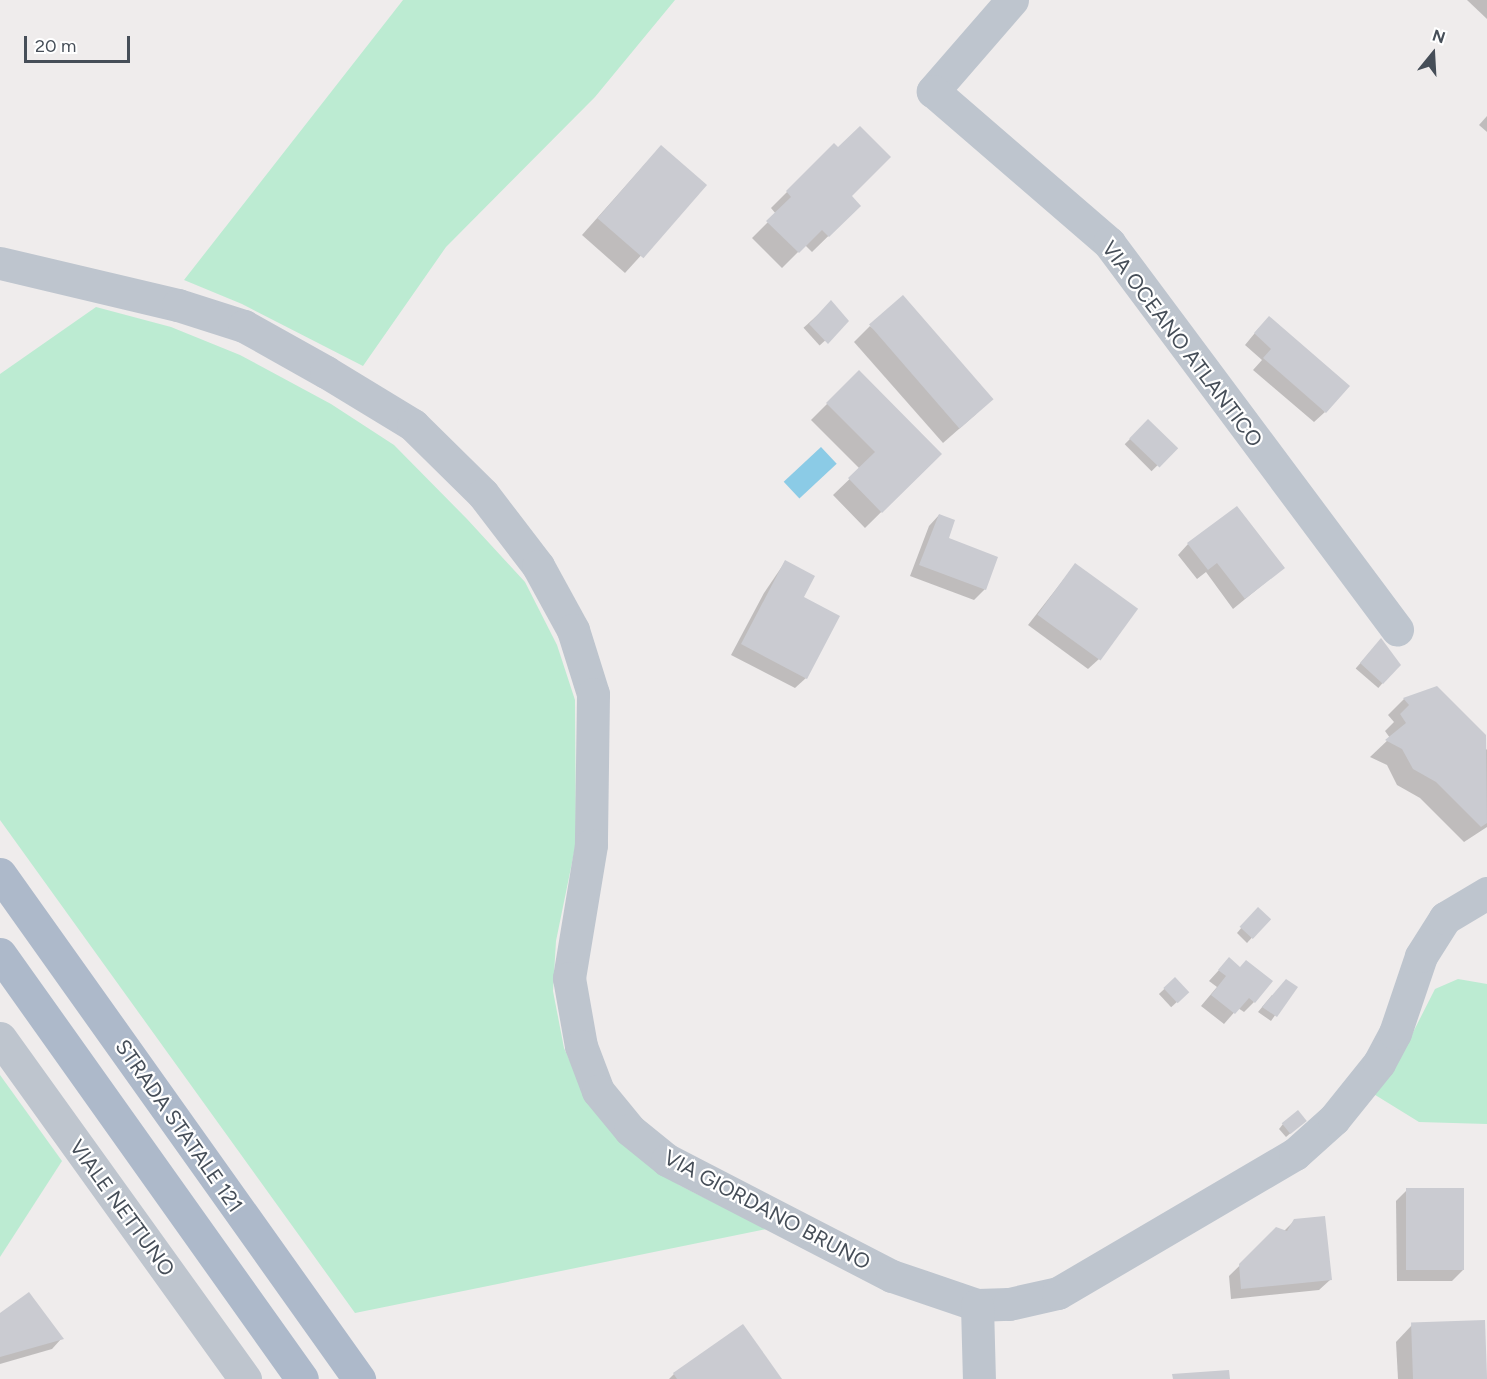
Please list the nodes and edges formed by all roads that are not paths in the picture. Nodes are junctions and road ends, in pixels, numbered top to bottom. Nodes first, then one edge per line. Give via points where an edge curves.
1 (1012, 0) edge
2 (0, 263) edge
3 (1397, 630) dead end
4 (0, 874) edge
5 (1487, 893) edge
6 (0, 954) edge
7 (0, 1038) edge
8 (977, 1305) junction
9 (245, 1379) edge
10 (302, 1379) edge
11 (359, 1379) edge
12 (979, 1379) edge

1 - 3 street, VIA OCEANO ATLANTICO via 933,91 1108,243
2 - 8 street, VIA GIORDANO BRUNO via 178,305 244,326 413,424 483,494 538,566 573,630 593,694 591,845 569,978 581,1046 598,1091 630,1130 666,1160 892,1275
4 - 11 main road, STRADA STATALE 121
5 - 8 street, VIA GIORDANO BRUNO via 1445,918 1422,956 1395,1033 1379,1063 1334,1119 1295,1154 1058,1293 1009,1304
6 - 10 main road
7 - 9 street, VIALE NETTUNO
8 - 12 street

